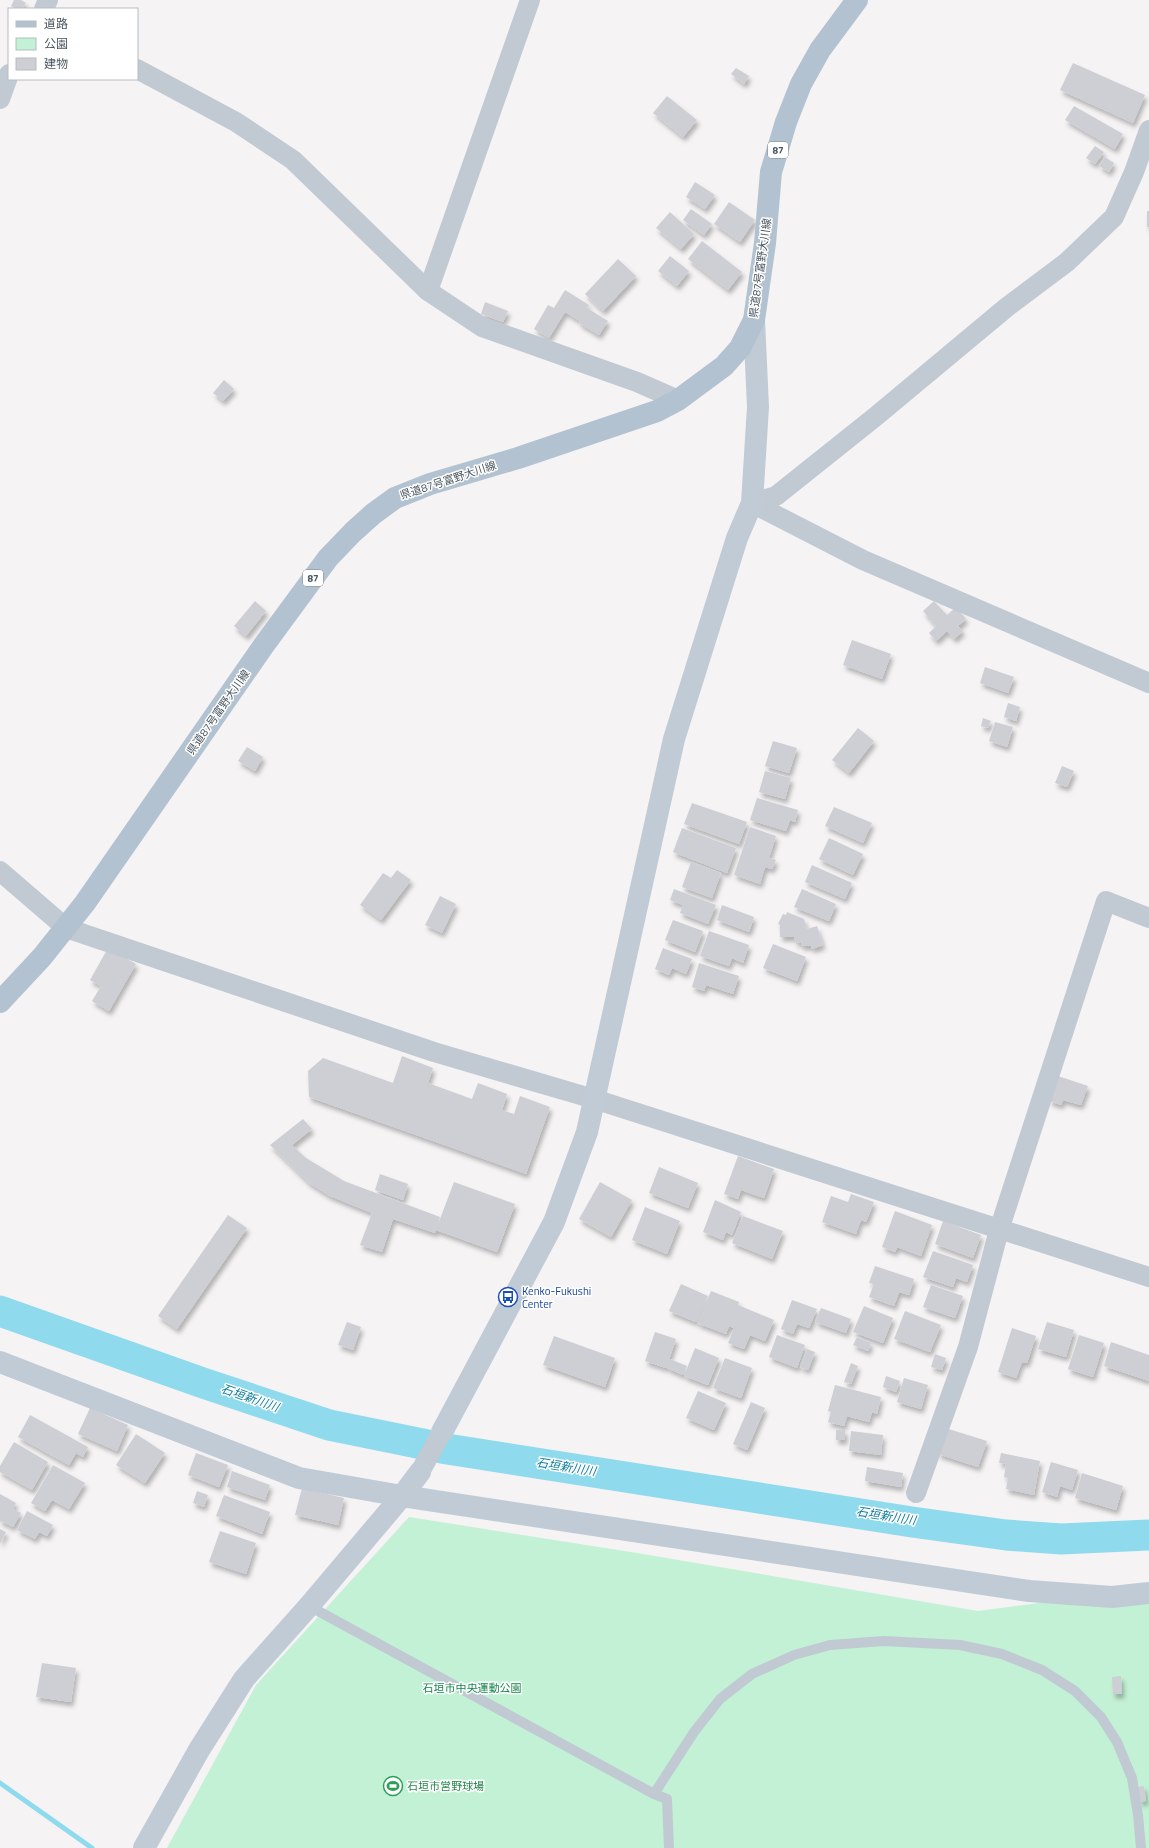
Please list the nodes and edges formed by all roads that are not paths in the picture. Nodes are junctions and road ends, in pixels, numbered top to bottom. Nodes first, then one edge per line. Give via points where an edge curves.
1 (530, 0) edge
2 (857, 0) edge
3 (138, 70) edge
4 (8, 77) edge
5 (0, 99) edge
6 (1149, 130) edge
7 (428, 290) junction
8 (754, 320) junction
9 (678, 400) junction
10 (752, 503) junction
11 (1149, 683) edge
12 (0, 871) edge
13 (1149, 918) edge
14 (66, 928) junction
15 (0, 1002) edge
16 (594, 1099) junction
17 (999, 1230) junction
18 (1149, 1277) edge
19 (0, 1362) edge
20 (442, 1432) joint
21 (420, 1472) joint
22 (916, 1493) dead end
23 (402, 1496) junction
24 (1149, 1593) edge
25 (309, 1606) junction
26 (654, 1794) junction
27 (144, 1848) edge
28 (669, 1848) edge
29 (1140, 1848) edge

1 - 7 street
2 - 8 main road, 県道87号富野大川線 / 87 via 820,50 801,84 786,122 771,172 765,244
3 - 7 street via 236,122 293,160
4 - 5 street
6 - 10 street via 1114,217 1067,262 1007,307 875,418 776,496
7 - 9 street via 482,327 638,382
8 - 9 main road, 県道87号富野大川線 / 87 via 740,348 724,366
8 - 10 street via 758,407
9 - 14 main road, 県道87号富野大川線 / 87 via 657,411 616,425 430,484 395,498 373,514 328,558
10 - 11 street via 863,560
10 - 16 street via 737,538 674,739
12 - 14 street
13 - 17 street via 1106,901
14 - 15 main road, 県道87号富野大川線 / 87
14 - 16 street via 434,1052
16 - 17 street
16 - 20 street via 587,1132 554,1222
17 - 18 street
17 - 22 street via 968,1347
19 - 23 street via 299,1478
20 - 21 street
21 - 23 street
23 - 24 street via 1029,1591 1112,1597
23 - 25 street
25 - 26 lane
25 - 27 street via 244,1679 199,1750
26 - 28 lane via 667,1799
26 - 29 lane via 694,1732 720,1700 752,1674 794,1655 830,1645 884,1641 960,1645 1002,1654 1042,1670 1075,1691 1101,1717 1117,1742 1132,1778

